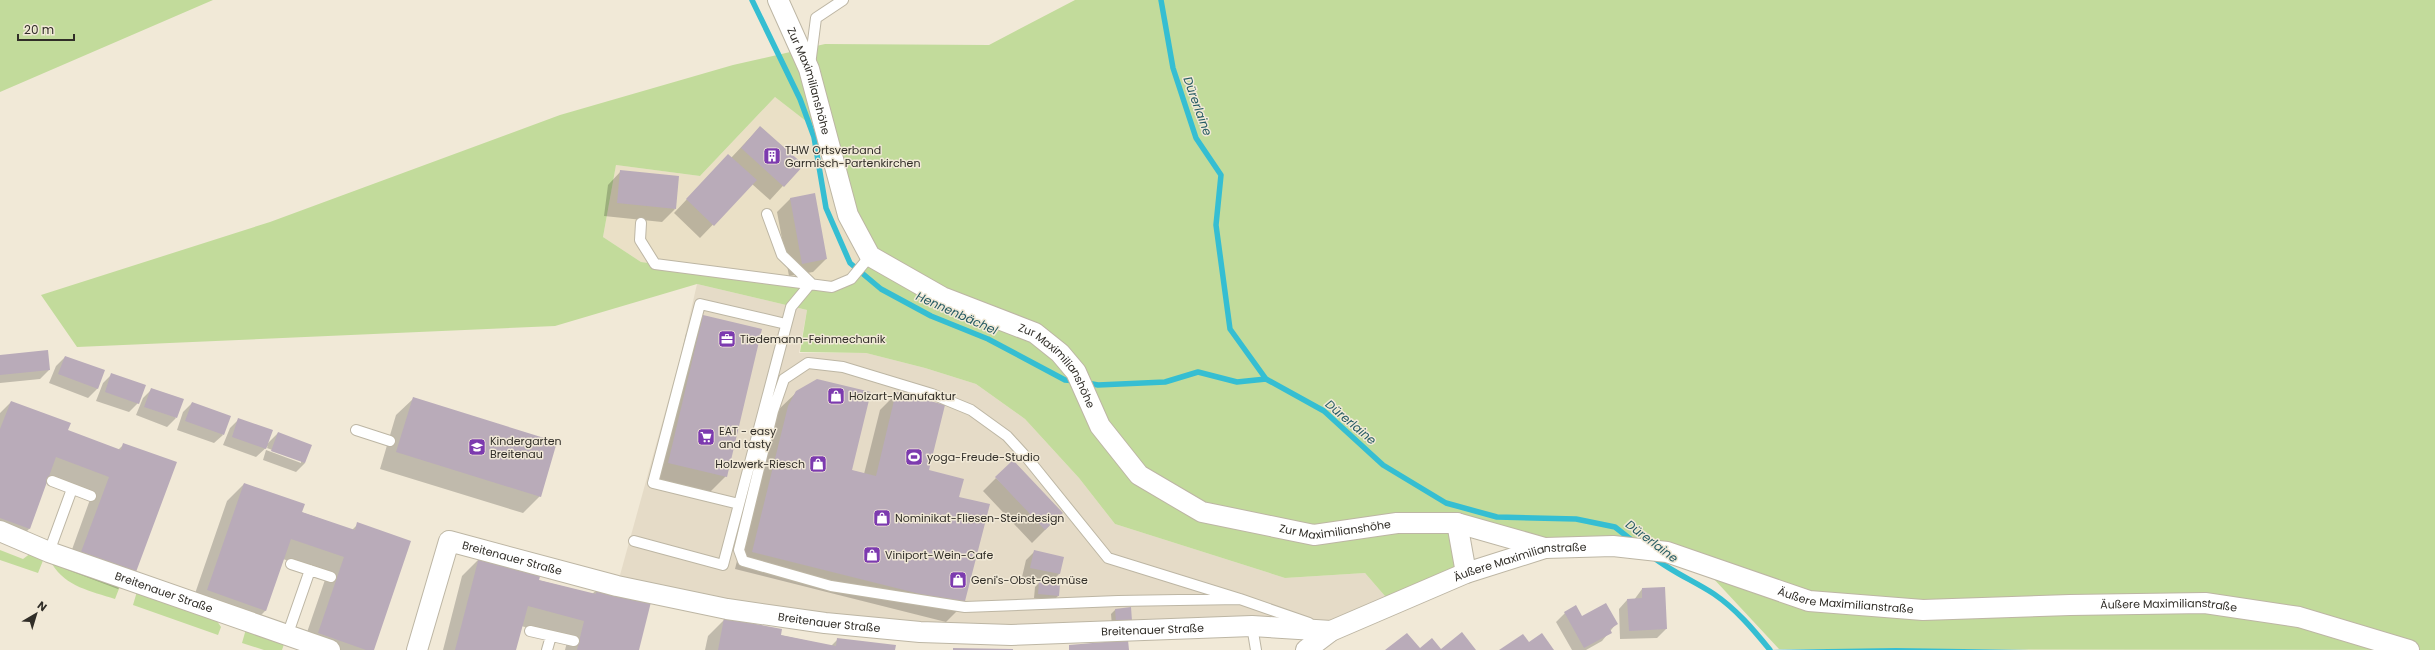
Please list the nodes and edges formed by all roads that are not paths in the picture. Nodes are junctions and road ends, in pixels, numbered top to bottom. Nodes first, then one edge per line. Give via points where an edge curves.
1 (778, 0) edge
2 (843, 0) edge
3 (810, 69) junction
4 (767, 214) dead end
5 (641, 223) dead end
6 (868, 259) junction
7 (811, 283) junction
8 (786, 324) junction
9 (356, 430) dead end
10 (390, 441) dead end
11 (52, 482) dead end
12 (72, 489) junction
13 (91, 496) dead end
14 (739, 504) junction
15 (1457, 523) junction
16 (0, 531) edge
17 (634, 541) dead end
18 (1545, 548) junction
19 (49, 552) junction
20 (291, 564) dead end
21 (310, 570) junction
22 (1466, 573) junction
23 (331, 577) dead end
24 (1240, 599) junction
25 (1252, 626) junction
26 (530, 630) dead end
27 (1331, 631) junction
28 (287, 636) junction
29 (551, 636) junction
30 (574, 641) dead end
31 (330, 650) edge
32 (416, 650) edge
33 (547, 650) edge
34 (1256, 650) edge
35 (1306, 650) edge
36 (2409, 650) edge

1 - 3 street, Zur Maximilianshöhe
2 - 3 lane via 816,18
3 - 6 street, Zur Maximilianshöhe via 848,215
4 - 7 lane via 782,255
5 - 7 lane via 640,240 656,264
6 - 7 lane via 851,279 832,287
6 - 15 street, Zur Maximilianshöhe via 942,297 1035,334 1060,353 1076,372 1100,426 1139,475 1202,512 1314,535 1397,523
7 - 8 lane via 791,307
8 - 14 lane
8 - 14 lane via 700,304 653,483
9 - 10 lane
11 - 12 lane
12 - 13 lane
12 - 19 lane
14 - 17 lane via 723,565
15 - 18 street, Zur Maximilianshöhe
15 - 22 street
16 - 19 street, Breitenauer Straße
18 - 22 street, Äußere Maximilianstraße
18 - 36 street, Äußere Maximilianstraße via 1613,546 1667,552 1809,601 1923,610 2070,604 2205,603 2299,617
19 - 28 street, Breitenauer Straße
20 - 21 lane
21 - 23 lane
21 - 28 lane
22 - 27 street, Äußere Maximilianstraße
24 - 24 lane via 1108,558 1007,436 971,410 932,394 843,367 808,364 784,379 773,411 739,550 742,561 831,586 964,607 1118,600
24 - 27 lane
25 - 27 street, Breitenauer Straße
25 - 32 street, Breitenauer Straße via 1011,635 920,632 825,623 727,609 617,586 449,541
25 - 34 lane
26 - 29 lane
27 - 35 street, Äußere Maximilianstraße
28 - 31 street, Breitenauer Straße
29 - 30 lane
29 - 33 lane

